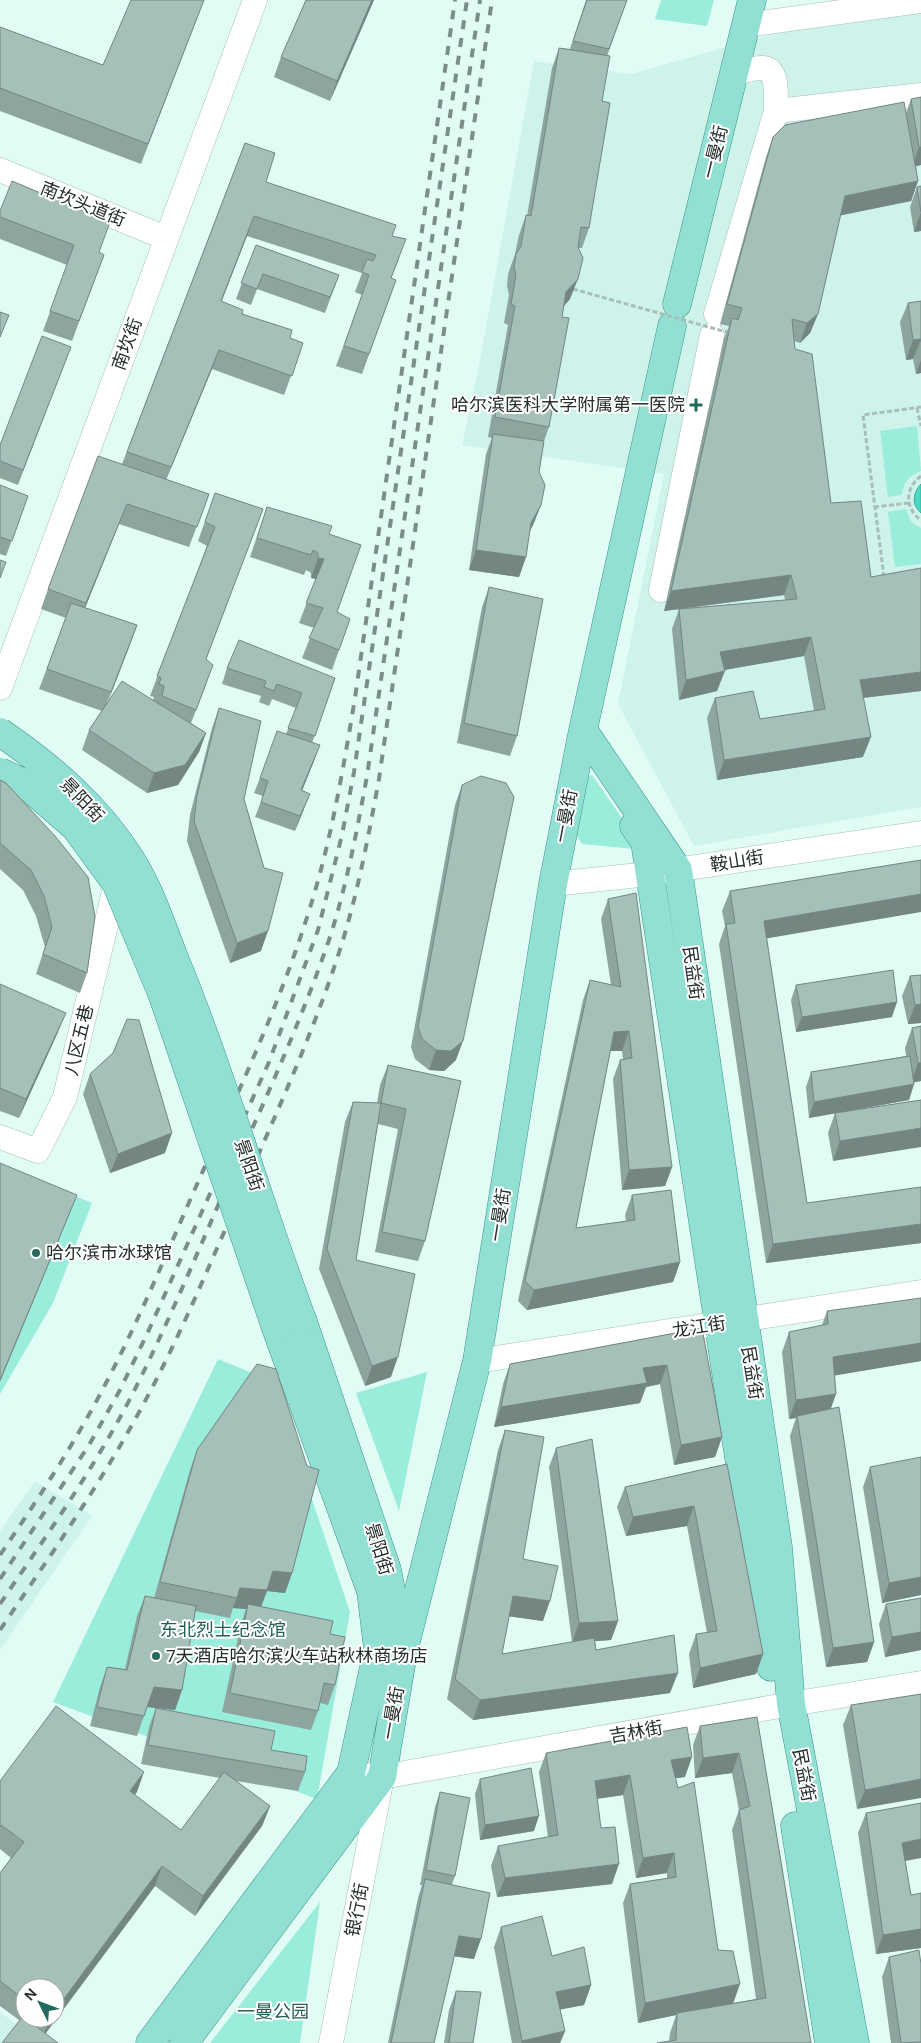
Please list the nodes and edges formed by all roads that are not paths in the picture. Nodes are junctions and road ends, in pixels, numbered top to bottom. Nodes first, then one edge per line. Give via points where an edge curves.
1 (255, 0) edge
2 (921, 1) edge
3 (749, 13) edge
4 (735, 73) junction
5 (921, 95) edge
6 (776, 111) junction
7 (0, 170) edge
8 (166, 238) junction
9 (660, 590) dead end
10 (0, 688) edge
11 (0, 732) edge
12 (581, 738) junction
13 (0, 772) edge
14 (921, 833) edge
15 (678, 870) junction
16 (649, 874) junction
17 (116, 883) junction
18 (553, 884) junction
19 (0, 1137) edge
20 (921, 1292) edge
21 (732, 1321) junction
22 (477, 1361) junction
23 (371, 1590) joint
24 (403, 1653) junction
25 (921, 1683) edge
26 (784, 1705) junction
27 (351, 1773) junction
28 (382, 1777) junction
29 (150, 2043) edge
30 (184, 2043) edge
31 (331, 2043) edge
32 (829, 2043) edge
33 (855, 2043) edge

1 - 8 street, 南坎街
2 - 3 street
3 - 4 main road, 一曼街
4 - 6 street via 764,68 771,71
4 - 12 main road, 一曼街 via 675,315
5 - 6 street
6 - 9 street via 720,328
7 - 8 street, 南坎头道街
8 - 10 street, 南坎街
11 - 24 main road, 景阳街, bridge via 76,791 132,861 146,889 202,1028 387,1570
12 - 15 main road, 民益街
12 - 16 main road, 民益街 via 645,842
12 - 18 main road, 一曼街
13 - 17 main road, 景阳街, bridge via 24,783 75,827
14 - 15 street, 鞍山街
15 - 16 street, 鞍山街
15 - 21 main road, 民益街
16 - 18 street, 鞍山街
16 - 21 main road, 民益街
17 - 19 street, 八区五巷 via 66,1097 38,1152
17 - 23 main road, 景阳街, bridge via 163,996 276,1328
18 - 22 main road, 一曼街
20 - 21 street, 龙江街
21 - 22 street, 龙江街
21 - 26 main road, 民益街
22 - 24 main road, 一曼街
23 - 27 main road, 一曼街 via 378,1649
24 - 28 main road, 一曼街
25 - 26 street, 吉林街
26 - 28 street, 吉林街
26 - 32 main road, 民益街
26 - 33 main road, 民益街
27 - 28 street, 吉林街
27 - 29 main road, 一曼街
28 - 30 main road, 一曼街
28 - 31 street, 银行街

